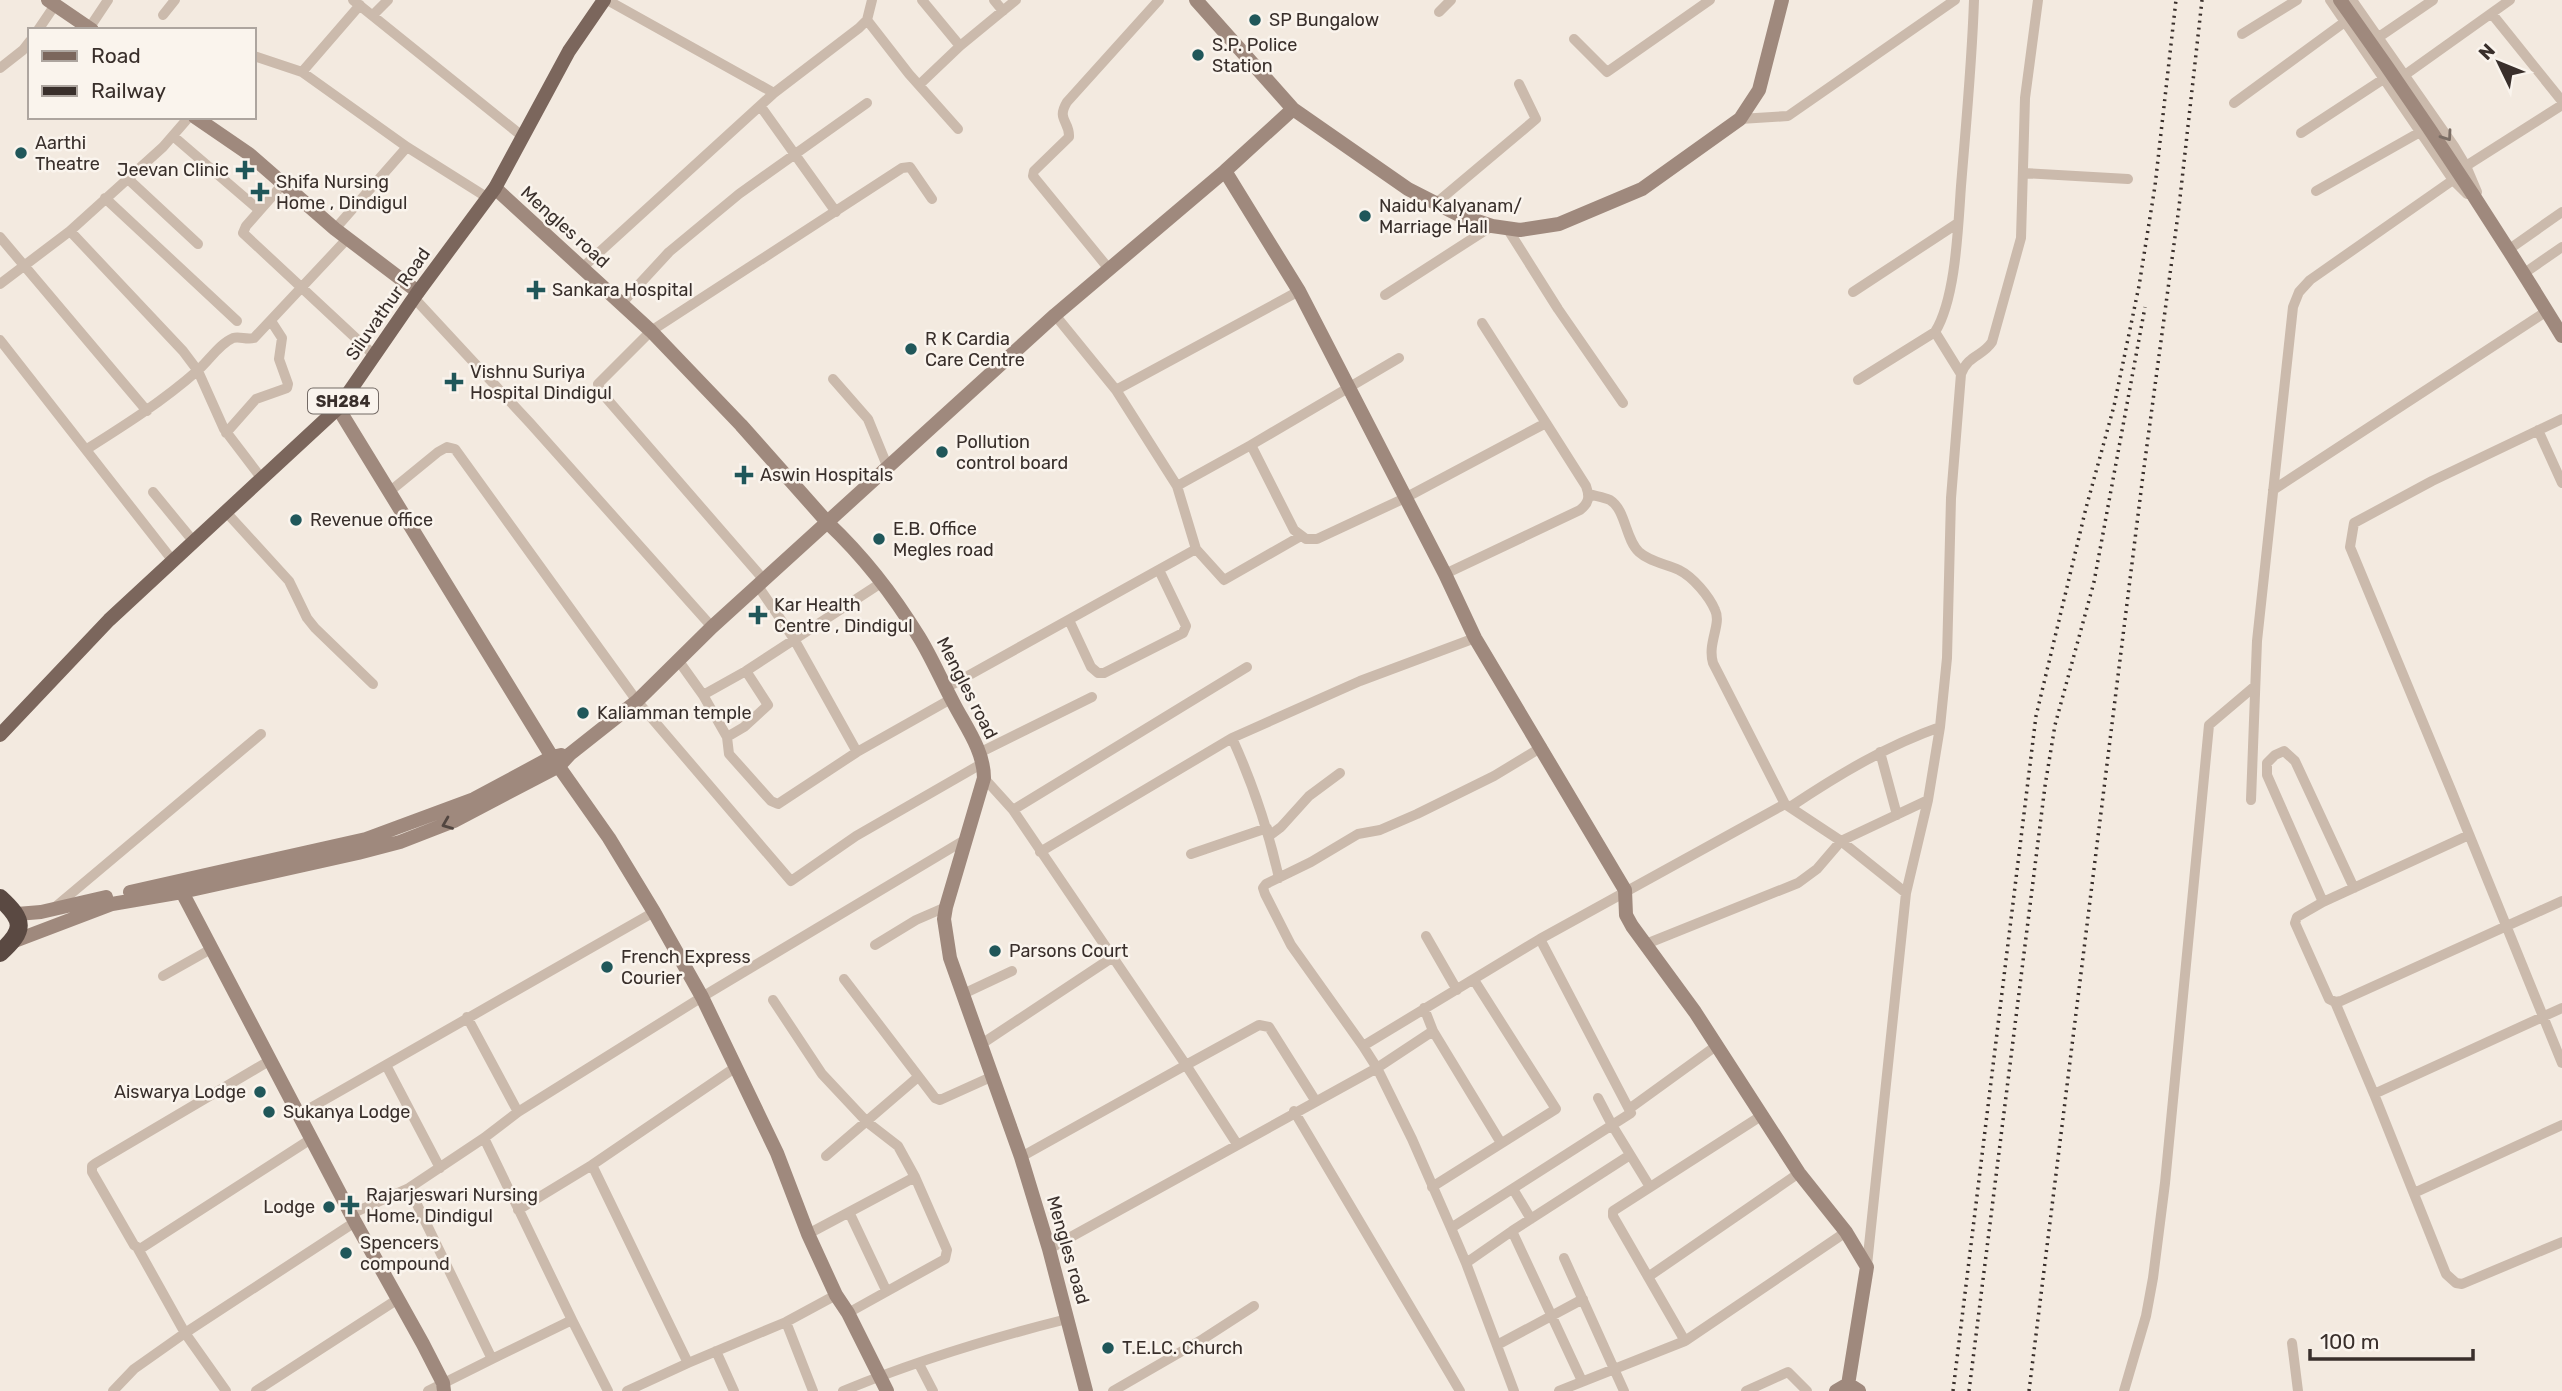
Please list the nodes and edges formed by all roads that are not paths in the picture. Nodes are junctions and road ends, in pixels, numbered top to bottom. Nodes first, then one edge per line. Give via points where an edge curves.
1 (107, 0) edge
2 (175, 0) edge
3 (388, 0) edge
4 (605, 0) edge
5 (872, 0) edge
6 (922, 0) edge
7 (993, 0) edge
8 (1016, 0) edge
9 (1159, 0) edge
10 (1196, 0) edge
11 (1451, 0) edge
12 (1710, 0) edge
13 (1782, 0) edge
14 (1955, 0) edge
15 (1974, 0) edge
16 (2038, 0) edge
17 (2297, 0) edge
18 (2330, 0) edge
19 (2340, 0) edge
20 (2352, 0) edge
21 (2433, 0) edge
22 (2510, 0) edge
23 (51, 3) edge
24 (356, 3) edge
25 (1003, 11) junction
26 (1439, 12) dead end
27 (2491, 14) junction
28 (163, 15) dead end
29 (373, 15) junction
30 (867, 20) junction
31 (2346, 22) junction
32 (39, 28) edge
33 (89, 28) edge
34 (92, 28) edge
35 (2242, 34) dead end
36 (2378, 37) junction
37 (1574, 38) dead end
38 (28, 44) edge
39 (960, 46) junction
40 (2364, 47) junction
41 (256, 57) edge
42 (0, 68) edge
43 (302, 72) junction
44 (2405, 75) junction
45 (2387, 82) junction
46 (1519, 84) dead end
47 (919, 85) junction
48 (2558, 89) edge
49 (774, 93) junction
50 (867, 103) dead end
51 (2234, 103) dead end
52 (2562, 103) edge
53 (761, 107) junction
54 (1293, 109) junction
55 (187, 119) edge
56 (198, 119) edge
57 (1740, 119) junction
58 (958, 129) dead end
59 (2421, 131) junction
60 (2301, 134) dead end
61 (173, 136) junction
62 (522, 136) junction
63 (407, 146) junction
64 (794, 154) junction
65 (2466, 166) junction
66 (1225, 171) junction
67 (2023, 173) junction
68 (127, 178) junction
69 (2128, 179) dead end
70 (2453, 180) junction
71 (283, 184) junction
72 (2316, 191) dead end
73 (491, 193) junction
74 (105, 198) junction
75 (932, 199) dead end
76 (1435, 204) junction
77 (259, 210) junction
78 (836, 212) junction
79 (2485, 212) junction
80 (2562, 212) edge
81 (1958, 223) junction
82 (1492, 226) junction
83 (1507, 227) junction
84 (335, 229) junction
85 (70, 231) junction
86 (0, 237) edge
87 (347, 239) junction
88 (198, 244) dead end
89 (2562, 247) edge
90 (2508, 250) junction
91 (25, 267) junction
92 (582, 268) junction
93 (1109, 270) junction
94 (2523, 274) junction
95 (0, 284) edge
96 (302, 289) junction
97 (1299, 290) junction
98 (1853, 292) dead end
99 (416, 295) junction
100 (1385, 295) dead end
101 (621, 304) junction
102 (2547, 311) junction
103 (1055, 315) junction
104 (237, 321) dead end
105 (271, 321) junction
106 (1482, 323) dead end
107 (651, 331) junction
108 (1935, 332) junction
109 (2562, 336) edge
110 (0, 340) edge
111 (375, 356) junction
112 (1399, 358) dead end
113 (198, 371) junction
114 (1961, 374) junction
115 (833, 379) dead end
116 (1858, 380) dead end
117 (1350, 388) junction
118 (1116, 390) junction
119 (1623, 403) dead end
120 (338, 408) junction
121 (147, 411) junction
122 (2562, 419) edge
123 (1546, 423) junction
124 (2538, 430) junction
125 (226, 433) junction
126 (1251, 445) junction
127 (87, 449) junction
128 (888, 468) junction
129 (262, 479) junction
130 (2562, 483) edge
131 (1177, 485) junction
132 (2273, 490) junction
133 (153, 492) dead end
134 (389, 492) junction
135 (1589, 494) junction
136 (1405, 498) junction
137 (226, 512) junction
138 (828, 523) junction
139 (1301, 536) junction
140 (194, 542) junction
141 (1196, 549) junction
142 (173, 561) junction
143 (1159, 570) junction
144 (1445, 574) junction
145 (761, 583) junction
146 (881, 583) junction
147 (1069, 620) junction
148 (712, 626) junction
149 (1475, 638) junction
150 (794, 639) junction
151 (678, 660) junction
152 (1247, 667) dead end
153 (746, 671) junction
154 (373, 684) dead end
155 (2255, 686) junction
156 (948, 694) junction
157 (704, 695) junction
158 (1092, 698) dead end
159 (637, 701) junction
160 (1940, 726) junction
161 (261, 733) dead end
162 (0, 736) edge
163 (727, 737) junction
164 (1233, 738) junction
165 (1542, 747) junction
166 (857, 752) junction
167 (1880, 752) junction
168 (556, 761) junction
169 (982, 765) junction
170 (1340, 773) dead end
171 (1928, 800) junction
172 (2251, 800) dead end
173 (1788, 806) junction
174 (1013, 810) junction
175 (1897, 815) junction
176 (1268, 832) junction
177 (2469, 835) junction
178 (968, 838) junction
179 (1841, 841) junction
180 (1040, 852) junction
181 (1191, 854) dead end
182 (324, 855) junction
183 (1279, 878) junction
184 (2354, 888) junction
185 (1625, 890) junction
186 (182, 892) junction
187 (1906, 893) junction
188 (0, 898) edge
189 (2562, 901) edge
190 (2323, 902) junction
191 (946, 907) junction
192 (50, 910) junction
193 (654, 912) junction
194 (17, 914) junction
195 (2506, 927) junction
196 (1426, 936) dead end
197 (1540, 939) junction
198 (1646, 944) junction
199 (875, 945) dead end
200 (6, 948) edge
201 (212, 949) junction
202 (1113, 957) junction
203 (1012, 971) dead end
204 (163, 975) dead end
205 (844, 979) dead end
206 (1475, 980) junction
207 (1457, 989) junction
208 (963, 994) junction
209 (702, 997) junction
210 (773, 1000) dead end
211 (2335, 1003) junction
212 (2562, 1007) edge
213 (1424, 1008) junction
214 (2541, 1016) junction
215 (467, 1017) junction
216 (1433, 1031) junction
217 (980, 1045) junction
218 (1363, 1046) junction
219 (1716, 1046) junction
220 (269, 1061) junction
221 (2562, 1063) edge
222 (386, 1065) junction
223 (1186, 1065) junction
224 (736, 1067) junction
225 (1377, 1068) junction
226 (918, 1077) junction
227 (991, 1077) junction
228 (2374, 1094) junction
229 (1598, 1098) dead end
230 (1315, 1100) junction
231 (1629, 1109) junction
232 (1294, 1111) junction
233 (517, 1112) junction
234 (298, 1115) junction
235 (1761, 1116) junction
236 (867, 1122) junction
237 (1612, 1125) junction
238 (2562, 1125) edge
239 (484, 1138) junction
240 (311, 1139) junction
241 (1501, 1143) junction
242 (1237, 1144) junction
243 (1630, 1155) junction
244 (826, 1156) dead end
245 (1021, 1157) junction
246 (592, 1165) junction
247 (440, 1168) junction
248 (1799, 1173) junction
249 (915, 1177) junction
250 (1432, 1187) junction
251 (1650, 1187) junction
252 (408, 1188) junction
253 (1513, 1189) junction
254 (2414, 1193) junction
255 (518, 1210) junction
256 (849, 1212) junction
257 (353, 1218) junction
258 (1531, 1219) junction
259 (1451, 1228) junction
260 (1512, 1230) junction
261 (1846, 1232) junction
262 (808, 1234) junction
263 (2562, 1241) edge
264 (137, 1247) junction
265 (1049, 1249) junction
266 (1564, 1258) dead end
267 (1466, 1263) junction
268 (1867, 1267) junction
269 (1648, 1277) junction
270 (886, 1290) junction
271 (836, 1295) junction
272 (1583, 1298) junction
273 (398, 1299) junction
274 (1254, 1306) dead end
275 (848, 1312) junction
276 (1552, 1315) junction
277 (1067, 1319) junction
278 (572, 1320) junction
279 (786, 1322) junction
280 (185, 1333) junction
281 (1685, 1340) junction
282 (2292, 1343) dead end
283 (1497, 1345) junction
284 (716, 1351) junction
285 (492, 1359) junction
286 (688, 1363) junction
287 (919, 1364) junction
288 (1615, 1368) junction
289 (880, 1376) junction
290 (1582, 1381) junction
291 (443, 1387) edge
292 (1848, 1389) edge
293 (1084, 1390) edge
294 (113, 1391) edge
295 (226, 1391) edge
296 (256, 1391) edge
297 (428, 1391) edge
298 (608, 1391) edge
299 (627, 1391) edge
300 (734, 1391) edge
301 (813, 1391) edge
302 (843, 1391) edge
303 (887, 1391) edge
304 (933, 1391) edge
305 (1113, 1391) edge
306 (1460, 1391) edge
307 (1514, 1391) edge
308 (1559, 1391) edge
309 (1624, 1391) edge
310 (1746, 1391) edge
311 (1807, 1391) edge
312 (2123, 1391) edge
313 (2298, 1391) edge

1 - 34 street
2 - 28 street
3 - 29 street
4 - 49 street
4 - 62 main road, Siluvathur Road / SH284 via 569,51
5 - 30 street
6 - 39 street
7 - 25 street
8 - 25 street
9 - 93 street via 1067,102 1062,117 1069,137 1032,176
10 - 54 main road
11 - 26 street
12 - 37 street via 1606,72
13 - 57 main road via 1759,90
14 - 57 street via 1788,116
15 - 81 street
16 - 67 street via 2025,99
17 - 35 street
18 - 31 street
19 - 79 main road
20 - 36 street
21 - 36 street
22 - 27 street
23 - 32 street
23 - 33 main road
24 - 29 street
24 - 43 street
25 - 39 street
27 - 44 street
27 - 48 street
29 - 62 street
30 - 47 street
30 - 49 street
31 - 40 street
31 - 51 street
36 - 40 street
36 - 44 street
38 - 42 street
39 - 47 street
40 - 45 street
41 - 43 street
43 - 63 street
44 - 45 street
44 -> 65 street
45 - 59 street
45 - 60 street
46 - 76 street via 1536,119
47 - 58 street
48 - 52 street
49 - 53 street
50 - 64 street
52 - 65 street
53 - 64 street
53 - 92 street
54 - 66 main road
54 - 76 main road
55 - 61 street
56 - 71 main road via 243,149
57 - 83 main road via 1642,189 1559,224 1520,230
59 - 70 street
59 - 72 street
61 - 68 street
61 - 77 street
62 - 73 main road, Siluvathur Road / SH284
63 - 73 street
63 - 84 street
64 - 78 street
64 - 101 street via 669,252
65 - 79 street
66 - 93 main road
66 - 97 main road
67 - 69 street
67 - 114 street via 2021,239 1992,342 1970,358
68 - 74 street
68 - 88 street
70 - 79 street
70 - 132 street via 2299,292 2293,307
71 - 77 street
71 - 84 main road
73 - 92 main road, Mengles road
73 - 99 main road, Siluvathur Road / SH284
74 - 85 street
74 - 104 street
75 - 78 street via 906,166
76 - 82 main road
77 - 96 street via 243,233
78 - 107 street
79 - 90 main road
80 - 90 street
81 - 98 street
81 - 108 street via 1949,292
82 - 83 main road
82 - 100 street
83 - 119 street
84 - 87 main road
85 - 91 street
85 - 113 street
86 - 91 street
87 - 96 street
87 - 99 main road
89 - 94 street
90 - 94 main road
91 - 95 street
91 - 121 street
92 - 101 main road, Mengles road
93 - 103 main road
94 - 102 main road
96 - 105 street
96 - 111 street
97 - 117 main road
97 - 118 street
99 - 111 main road, Siluvathur Road / SH284
99 - 148 street
101 - 107 main road, Mengles road
102 - 109 main road
102 - 132 street
103 - 118 street
103 - 128 main road
105 - 113 street via 251,340 238,337 227,342
105 - 125 street via 283,342 279,354 287,388 256,399
106 - 123 street
107 - 138 main road, Mengles road
107 - 145 street via 601,380 599,388
108 - 114 street
108 - 116 street
110 - 127 street
111 - 120 main road, Siluvathur Road / SH284
112 - 117 street
113 - 121 street
113 - 125 street
114 - 160 street
115 - 128 street via 868,419
117 - 126 street
117 - 136 main road
118 - 131 street
120 - 129 main road, Siluvathur Road / SH284
120 - 134 main road
121 - 127 street
122 - 124 street
123 - 135 street
123 - 136 street
124 - 130 street
124 - 177 street via 2354,523 2350,547
125 - 129 street
126 - 131 street
126 - 139 street
127 - 142 street
128 - 138 main road
129 - 137 main road, Siluvathur Road / SH284
131 - 141 street
132 - 155 street
133 - 140 street
134 - 159 street via 438,452 455,449
134 - 168 main road
135 - 144 street via 1580,510
135 - 173 street via 1609,500 1617,508 1638,551 1681,571 1715,609 1718,618 1710,645 1714,665
136 - 139 street via 1317,539
136 - 144 main road
137 - 140 main road, Siluvathur Road / SH284
137 - 154 street via 289,581 315,628
138 - 145 main road
138 - 146 main road, Mengles road
139 - 141 street via 1224,580
140 - 142 main road, Siluvathur Road / SH284
141 - 143 street
142 - 162 main road, Siluvathur Road / SH284 via 109,620
143 - 147 street
143 - 147 street via 1186,626 1183,634 1098,673
144 - 149 main road
145 - 148 main road
145 - 150 street
146 - 150 street
146 - 156 main road, Mengles road via 920,638
147 - 156 street
148 - 151 main road
149 - 164 street via 1360,681
149 - 165 main road
150 - 153 street
150 - 166 street
151 - 157 street
151 - 159 main road
152 - 174 street
153 - 157 street
153 - 163 street via 768,705
155 - 172 street
155 - 312 street via 2210,725 2153,1278
156 - 166 street
156 - 169 main road, Mengles road
157 - 163 street
158 - 169 street
159 - 168 main road
159 - 169 street via 791,881 856,836
160 - 167 street
160 - 171 street
161 - 192 street
163 - 166 street via 729,754 778,804
164 - 176 street
164 - 180 street
165 - 183 street via 1494,776 1388,827 1358,834
165 - 185 main road
167 - 173 street
167 - 175 street
168 - 182 main road via 474,799
168 - 193 main road
169 - 174 street
169 - 178 main road, Mengles road
170 - 176 street via 1300,804 1282,827
171 - 175 street
171 - 187 street
173 - 179 street
173 - 185 street
174 - 180 street
175 - 179 street
176 - 181 street
176 - 183 street
177 - 184 street
177 - 195 street
178 - 191 main road, Mengles road
178 - 209 street
179 - 187 street
179 - 198 street via 1798,883
180 - 202 street
182 - 186 main road
182 - 192 main road
183 - 218 street via 1266,884 1265,894 1291,945
184 - 190 street
184 - 190 street via 2295,761 2284,751 2275,755 2267,763 2267,775
185 - 197 street
185 - 198 main road via 1626,915
186 - 200 main road via 111,904
186 - 201 main road
187 - 268 street
188 - 194 highway
189 - 195 street
190 - 211 street via 2303,912 2295,923 2325,994
191 - 199 street
191 - 208 main road, Mengles road via 946,940
192 - 194 main road
193 - 209 main road
193 - 215 street
194 - 200 highway via 18,933
195 - 211 street
195 - 214 street
196 - 207 street
197 - 206 street
197 - 231 street
198 - 219 main road
201 - 204 street
201 - 220 main road
202 - 217 street
202 - 223 street
203 - 208 street
205 - 226 street
206 - 207 street
206 - 241 street via 1556,1109
207 - 213 street
208 - 217 main road, Mengles road
209 - 224 main road
209 - 233 street
210 - 236 street via 822,1074
211 - 228 street
212 - 214 street
213 - 216 street
213 - 218 street
214 - 221 street
214 - 228 street
215 - 222 street
215 - 233 street
216 - 225 street
216 - 241 street
217 - 227 main road, Mengles road
218 - 225 street
219 - 231 street
219 - 235 main road
220 - 234 main road
220 - 264 street via 92,1166
222 - 234 street
222 - 247 street
223 - 230 street via 1264,1025
223 - 242 street
223 - 245 street
224 - 246 street
224 - 262 main road via 777,1153
225 - 230 street
225 - 250 street
226 - 227 street via 940,1100
226 - 236 street
227 - 245 main road, Mengles road
228 - 254 street
229 - 237 street
230 - 232 street
231 - 237 street via 1628,1116
232 - 242 street
232 - 306 street
233 - 239 street
234 - 240 main road
235 - 248 main road
235 - 251 street
236 - 244 street
236 - 249 street via 898,1146
237 - 243 street
237 - 253 street
238 - 254 street
239 - 247 street
239 - 255 street
240 - 257 main road
240 - 264 street via 144,1247
241 - 250 street
242 - 265 street
243 - 251 street
243 - 258 street
245 - 265 main road, Mengles road
246 - 255 street
246 - 286 street
247 - 252 street
248 - 261 main road
248 - 269 street
249 - 256 street
249 - 270 street via 947,1255
250 - 259 street
251 - 269 street via 1613,1211
252 - 257 street
252 - 285 street
253 - 258 street
253 - 259 street
254 - 263 street via 2446,1274 2456,1283
255 - 278 street
256 - 262 street
256 - 270 street
257 - 273 main road
257 - 280 street
258 - 260 street
259 - 267 street
260 - 267 street
260 - 276 street
261 - 268 main road
261 - 281 street
262 - 271 main road
264 - 280 street
265 - 277 main road, Mengles road
266 - 272 street
267 - 283 street
268 - 292 main road
269 - 281 street
270 - 275 street
271 - 275 main road
271 - 279 street
272 - 276 street
272 - 288 street
273 - 291 main road
273 - 296 street
274 - 305 street
275 - 289 main road
276 - 283 street
276 - 290 street
277 - 287 street via 998,1336
277 - 293 main road, Mengles road
278 - 285 street
278 - 298 street
279 - 284 street
279 - 301 street
280 - 294 street via 134,1369
280 - 295 street
281 - 288 street
282 - 313 street
283 - 307 street
284 - 286 street
284 - 300 street
285 - 291 street
286 - 299 street
287 - 289 street
287 - 304 street
288 - 290 street
288 - 309 street
289 - 302 street
289 - 303 main road
290 - 308 street
291 - 297 street
310 - 311 street via 1788,1372

